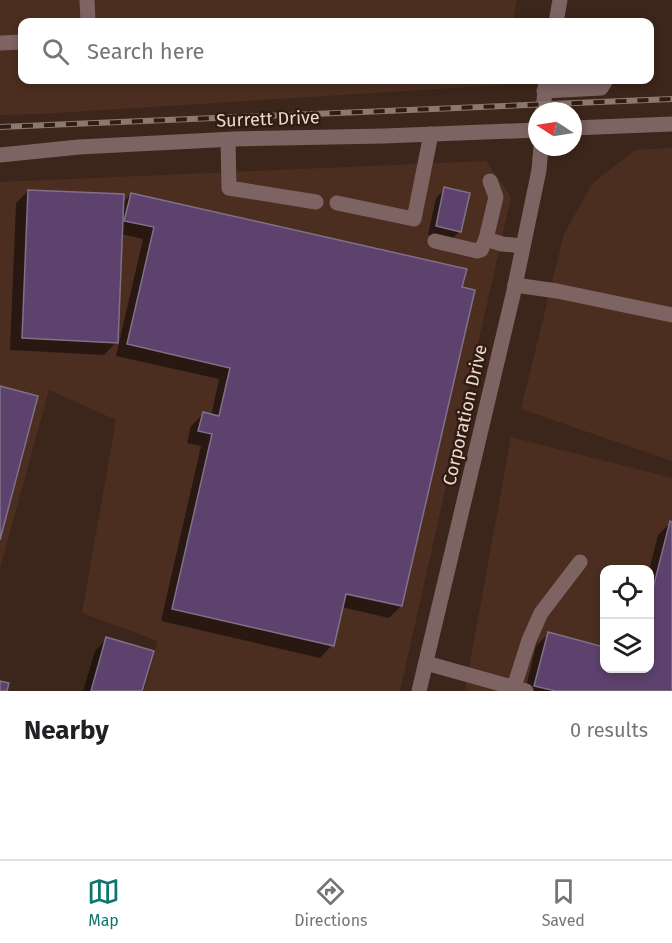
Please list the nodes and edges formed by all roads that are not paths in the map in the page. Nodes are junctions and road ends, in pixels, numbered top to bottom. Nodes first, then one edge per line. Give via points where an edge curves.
1 (87, 0) edge
2 (560, 0) edge
3 (88, 18) edge
4 (557, 18) edge
5 (18, 42) edge
6 (0, 43) edge
7 (604, 84) edge
8 (545, 85) edge
9 (544, 102) edge
10 (672, 124) edge
11 (582, 128) edge
12 (528, 130) edge
13 (431, 134) junction
14 (228, 140) junction
15 (0, 155) edge
16 (540, 156) edge
17 (490, 181) dead end
18 (316, 202) dead end
19 (338, 203) dead end
20 (486, 239) junction
21 (435, 241) dead end
22 (523, 246) junction
23 (514, 285) junction
24 (672, 315) edge
25 (580, 562) dead end
26 (426, 663) junction
27 (520, 689) edge
28 (419, 691) edge

1 - 3 street
2 - 4 street
5 - 6 street
7 - 8 street via 601,88
8 - 9 street
10 - 11 street
12 - 13 street, Surrett Drive
13 - 14 street, Surrett Drive
13 - 19 street via 414,219
14 - 15 street, Surrett Drive
14 - 18 street via 229,188
16 - 22 street, Corporation Drive
17 - 20 street via 496,197
20 - 21 street via 482,250 477,251
20 - 22 street
22 - 23 street, Corporation Drive
23 - 24 street
23 - 26 street, Corporation Drive
25 - 27 street via 541,613 529,640
26 - 27 street
26 - 28 street, Corporation Drive

